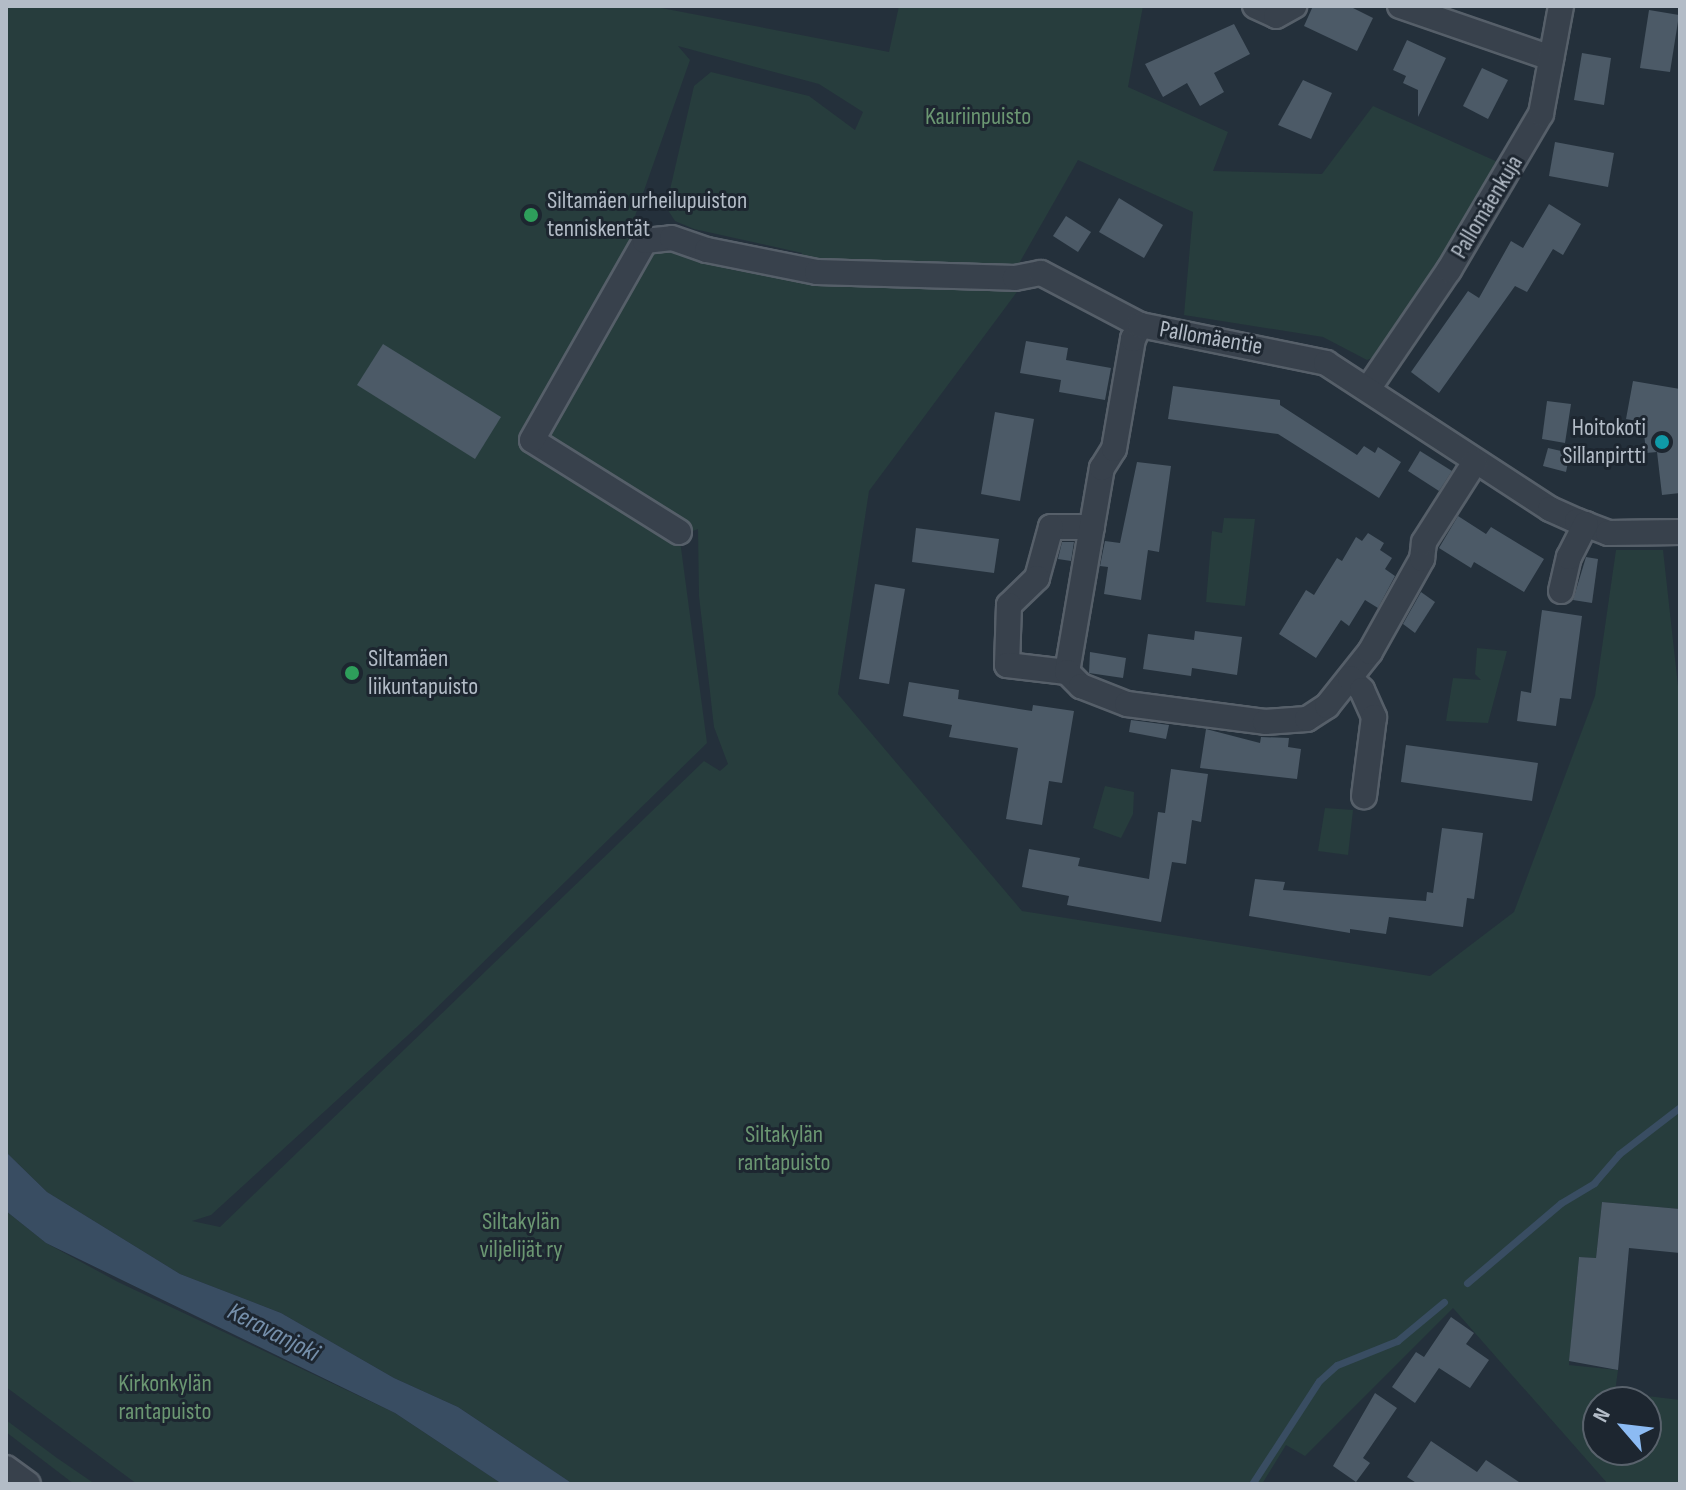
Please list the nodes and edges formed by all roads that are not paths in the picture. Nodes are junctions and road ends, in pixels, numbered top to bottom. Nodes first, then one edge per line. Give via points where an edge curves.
1 (1255, 6) edge
2 (1294, 6) edge
3 (1400, 6) edge
4 (1561, 6) edge
5 (1551, 58) junction
6 (1140, 325) junction
7 (1368, 389) junction
8 (1475, 462) junction
9 (1586, 524) junction
10 (1092, 527) junction
11 (679, 532) dead end
12 (1680, 532) edge
13 (1561, 591) dead end
14 (1067, 672) junction
15 (1350, 678) junction
16 (1364, 796) dead end
17 (6, 1468) edge
18 (28, 1484) edge

1 - 2 street via 1276,16
3 - 5 street
4 - 5 street, Pallomäenkuja
5 - 7 street, Pallomäenkuja via 1541,114 1449,270
6 - 7 street, Pallomäentie via 1302,354
6 - 10 street
6 - 11 street, Pallomäentie via 1041,273 1015,278 817,272 672,238 645,241 532,440
7 - 8 street, Pallomäentie via 1409,430
8 - 9 street, Pallomäentie via 1550,509
8 - 15 street via 1424,542 1422,559
9 - 12 street, Pallomäentie via 1608,533
9 - 13 street via 1569,557
10 - 14 street
10 - 14 street via 1051,527 1037,578 1009,605 1007,665
14 - 15 street via 1081,686 1127,704 1265,722 1307,719
15 - 16 street via 1374,717
17 - 18 street

